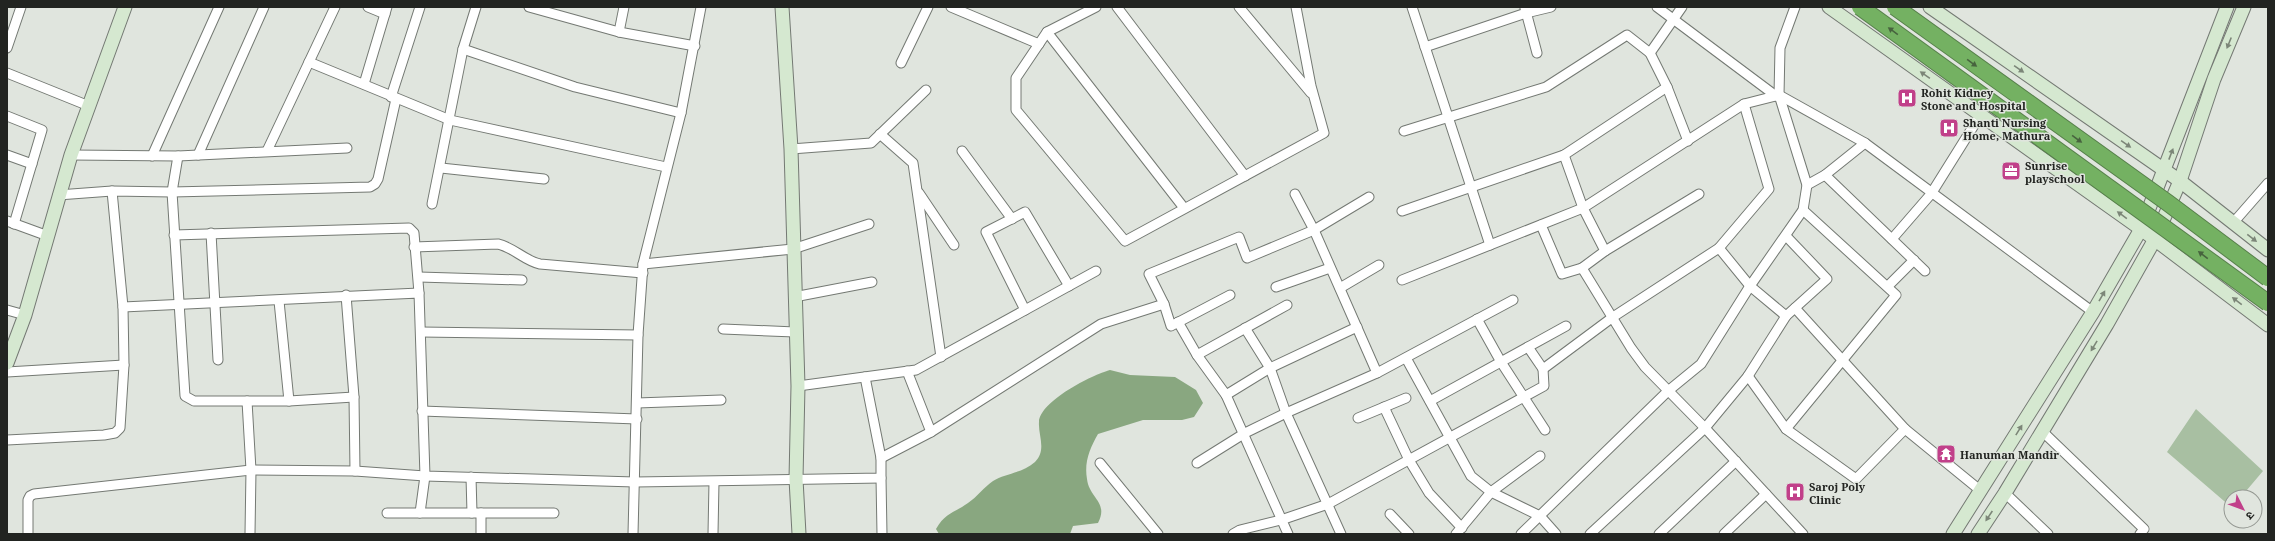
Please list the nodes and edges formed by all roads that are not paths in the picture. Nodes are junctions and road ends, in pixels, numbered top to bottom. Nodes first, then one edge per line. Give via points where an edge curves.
1 (21, 7) edge
2 (125, 7) edge
3 (219, 7) edge
4 (264, 7) edge
5 (335, 7) edge
6 (368, 7) edge
7 (420, 7) edge
8 (476, 7) edge
9 (529, 7) edge
10 (624, 7) edge
11 (701, 7) edge
12 (782, 7) edge
13 (928, 7) edge
14 (951, 7) edge
15 (1096, 7) edge
16 (1117, 7) edge
17 (1239, 7) edge
18 (1296, 7) edge
19 (1412, 7) edge
20 (1551, 7) edge
21 (1657, 7) edge
22 (1682, 7) edge
23 (1795, 7) edge
24 (1829, 7) edge
25 (1860, 7) edge
26 (1895, 7) edge
27 (1930, 7) edge
28 (2227, 7) edge
29 (2244, 7) edge
30 (1525, 10) edge
31 (386, 11) edge
32 (1673, 20) junction
33 (619, 32) junction
34 (1047, 32) junction
35 (1039, 44) junction
36 (695, 46) junction
37 (1425, 47) junction
38 (7, 48) edge
39 (462, 49) junction
40 (1537, 53) dead end
41 (1650, 53) junction
42 (309, 62) junction
43 (901, 63) dead end
44 (7, 73) edge
45 (364, 84) junction
46 (1667, 87) junction
47 (926, 90) dead end
48 (1313, 95) junction
49 (1777, 96) junction
50 (393, 98) junction
51 (1744, 104) junction
52 (89, 106) junction
53 (681, 113) junction
54 (1981, 114) junction
55 (7, 116) edge
56 (1448, 118) junction
57 (450, 120) junction
58 (1404, 131) dead end
59 (880, 134) junction
60 (1688, 141) junction
61 (1865, 143) junction
62 (347, 148) dead end
63 (791, 149) junction
64 (267, 151) junction
65 (962, 151) dead end
66 (7, 155) edge
67 (71, 155) junction
68 (198, 155) junction
69 (1564, 155) junction
70 (152, 156) junction
71 (178, 156) junction
72 (32, 164) junction
73 (666, 167) junction
74 (441, 168) junction
75 (2165, 171) junction
76 (1825, 175) junction
77 (1245, 176) junction
78 (544, 179) dead end
79 (2180, 181) junction
80 (2268, 183) edge
81 (1807, 185) junction
82 (1470, 187) junction
83 (917, 190) junction
84 (112, 191) junction
85 (172, 192) junction
86 (1295, 194) dead end
87 (1698, 194) dead end
88 (1931, 194) junction
89 (58, 195) junction
90 (1369, 197) dead end
91 (432, 204) dead end
92 (1184, 208) junction
93 (1583, 208) junction
94 (1803, 210) junction
95 (1402, 211) dead end
96 (1012, 218) junction
97 (11, 222) edge
98 (2233, 223) junction
99 (869, 224) dead end
100 (1541, 225) junction
101 (2141, 229) junction
102 (1314, 230) junction
103 (212, 233) junction
104 (174, 235) junction
105 (48, 236) junction
106 (1786, 236) junction
107 (1892, 239) junction
108 (2155, 239) junction
109 (954, 245) dead end
110 (1490, 245) junction
111 (414, 247) junction
112 (1719, 248) junction
113 (793, 249) junction
114 (2268, 250) edge
115 (1605, 251) junction
116 (1914, 260) junction
117 (1380, 265) dead end
118 (1330, 268) junction
119 (1582, 268) junction
120 (643, 269) junction
121 (1925, 270) dead end
122 (1096, 271) dead end
123 (419, 277) junction
124 (2268, 278) edge
125 (522, 280) dead end
126 (1402, 280) dead end
127 (872, 282) dead end
128 (1069, 286) junction
129 (1750, 286) junction
130 (1888, 286) junction
131 (1276, 287) dead end
132 (1340, 288) junction
133 (419, 293) junction
134 (346, 295) junction
135 (1230, 295) dead end
136 (794, 297) junction
137 (1513, 300) dead end
138 (279, 301) junction
139 (179, 303) junction
140 (2268, 303) edge
141 (214, 304) junction
142 (1164, 304) junction
143 (1287, 305) dead end
144 (124, 306) junction
145 (1795, 308) junction
146 (7, 310) edge
147 (1025, 310) junction
148 (2093, 312) junction
149 (25, 315) junction
150 (1786, 316) junction
151 (1613, 317) junction
152 (1477, 319) junction
153 (1178, 322) junction
154 (2268, 325) edge
155 (1566, 326) dead end
156 (1357, 327) junction
157 (1244, 328) junction
158 (723, 329) dead end
159 (421, 332) junction
160 (795, 332) junction
161 (638, 335) junction
162 (10, 346) edge
163 (1528, 347) junction
164 (1197, 354) junction
165 (941, 357) junction
166 (1406, 358) junction
167 (218, 360) dead end
168 (1843, 360) junction
169 (1501, 362) junction
170 (7, 364) edge
171 (124, 365) junction
172 (1270, 368) junction
173 (1543, 369) junction
174 (907, 371) junction
175 (7, 372) edge
176 (1378, 373) junction
177 (1748, 376) junction
178 (865, 377) junction
179 (798, 386) junction
180 (1668, 391) junction
181 (1226, 395) junction
182 (354, 397) junction
183 (1522, 397) junction
184 (1406, 398) dead end
185 (721, 400) dead end
186 (247, 401) junction
187 (289, 401) junction
188 (1430, 401) junction
189 (637, 403) junction
190 (1384, 407) junction
191 (422, 411) junction
192 (1286, 413) junction
193 (1358, 418) dead end
194 (637, 419) junction
195 (1705, 428) junction
196 (1786, 429) junction
197 (1905, 429) junction
198 (1545, 430) dead end
199 (2042, 430) junction
200 (931, 432) junction
201 (1245, 434) junction
202 (1450, 437) junction
203 (7, 440) edge
204 (1540, 456) dead end
205 (881, 458) junction
206 (1409, 460) junction
207 (1736, 462) junction
208 (1100, 463) dead end
209 (1197, 463) dead end
210 (251, 470) junction
211 (355, 471) junction
212 (424, 476) junction
213 (471, 477) junction
214 (881, 478) junction
215 (796, 479) junction
216 (635, 482) junction
217 (714, 482) junction
218 (1982, 491) junction
219 (1491, 492) junction
220 (2005, 493) junction
221 (1766, 494) junction
222 (1328, 504) junction
223 (387, 513) dead end
224 (420, 513) junction
225 (477, 513) junction
226 (554, 513) dead end
227 (1390, 514) dead end
228 (1540, 516) junction
229 (1281, 520) junction
230 (1459, 531) edge
231 (1798, 533) edge
232 (28, 534) edge
233 (250, 534) edge
234 (481, 534) edge
235 (633, 534) edge
236 (713, 534) edge
237 (799, 534) edge
238 (882, 534) edge
239 (1158, 534) edge
240 (1233, 534) edge
241 (1288, 534) edge
242 (1341, 534) edge
243 (1408, 534) edge
244 (1521, 534) edge
245 (1556, 534) edge
246 (1590, 534) edge
247 (1659, 534) edge
248 (1724, 534) edge
249 (1953, 534) edge
250 (1978, 534) edge
251 (2048, 534) edge
252 (2140, 534) edge

1 - 38 street
2 - 52 street
3 - 70 street
4 - 68 street
5 - 42 street
6 - 31 street
7 - 50 street
8 - 39 street
9 - 33 street
10 - 33 street
11 - 36 street
12 - 63 street
13 - 43 street
14 - 35 street
15 - 34 street
16 - 77 street
17 - 48 street
18 - 48 street
19 - 37 street
20 - 30 street
21 - 32 street
22 - 32 street
23 - 49 street via 1780,48
54 -> 24 street
140 -> 25 highway, bridge
26 -> 124 highway, bridge
27 -> 75 street
75 -> 28 street
29 -> 79 street via 2214,79
30 - 37 street
30 - 40 street
31 - 45 street
32 - 41 street
32 - 49 street
33 - 36 street
34 - 35 street
34 - 92 street
35 - 92 street via 1016,78 1016,110 1125,241
36 - 53 street
37 - 56 street
39 - 53 street via 575,87
39 - 57 street
41 - 46 street
41 - 56 street via 1628,35 1546,87
42 - 45 street
42 - 64 street
44 - 52 street
45 - 50 street
46 - 60 street
46 - 69 street
47 - 59 street
48 - 77 street via 1324,133
49 - 51 street
49 - 61 street
49 - 81 street
50 - 57 street
50 - 85 street via 378,179 370,187
51 - 60 street
51 - 112 street via 1769,189
52 - 67 street
53 - 73 street
54 - 88 street
101 -> 54 street
55 - 72 street via 42,130
56 - 58 street
56 - 82 street
57 - 73 street
57 - 74 street
59 - 63 street via 871,143
59 - 83 street via 913,163
60 - 93 street
61 - 76 street
61 - 88 street
62 - 64 street
63 - 113 street
64 - 68 street
65 - 96 street
66 - 72 street
67 - 70 street
67 - 89 street
68 - 71 street
69 - 82 street
69 - 93 street
70 - 71 street
71 - 85 street
72 - 97 street
73 - 120 street
74 - 78 street
74 - 91 street
75 - 79 street
75 - 101 street
76 - 81 street
76 - 107 street
77 - 92 street
79 - 98 street
79 - 108 street
80 - 98 street
81 - 94 street
82 - 95 street
82 - 110 street
83 - 109 street
83 - 165 street
84 - 85 street
84 - 89 street
84 - 144 street
85 - 104 street
86 - 102 street
87 - 115 street
88 - 107 street
88 - 148 street
89 - 105 street
90 - 102 street
93 - 100 street
93 - 115 street
94 - 106 street
94 - 130 street
96 - 128 street via 1025,212
96 - 147 street via 986,232
97 - 105 street
98 -> 114 street
99 - 113 street
100 - 110 street
100 - 119 street via 1562,274
101 - 108 street
148 -> 101 street
102 - 118 street
102 - 142 street via 1247,258 1239,237 1149,274
103 - 104 street
103 - 111 street via 409,228 414,233
103 - 141 street
104 - 139 street
105 - 149 street
106 - 129 street
106 - 145 street via 1828,279
107 - 116 street
154 -> 108 street
108 -> 199 street
110 - 126 street
111 - 120 street via 498,244 540,264
111 - 123 street
112 - 129 street
112 - 151 street
113 - 120 street
113 - 136 street
115 - 119 street
116 - 121 street
116 - 130 street
117 - 132 street
118 - 131 street
118 - 132 street
119 - 151 street
120 - 161 street
122 - 128 street
123 - 125 street
123 - 133 street
127 - 136 street
128 - 147 street
129 - 150 street
129 - 180 street via 1701,364
130 - 168 street via 1896,295
132 - 156 street
133 - 134 street
133 - 159 street
134 - 138 street
134 - 182 street
135 - 153 street
136 - 160 street
137 - 152 street
138 - 141 street
138 - 187 street
139 - 141 street
139 - 144 street
139 - 186 street via 185,396 194,401
141 - 167 street
142 - 153 street via 1172,326
142 - 200 street via 1101,324
143 - 157 street
144 - 171 street
145 - 150 street
145 - 168 street
146 - 149 street
147 - 165 street
218 -> 148 street
149 - 162 street
150 - 177 street
151 - 173 street
151 - 180 street via 1645,367
152 - 166 street
152 - 169 street
153 - 164 street
155 - 163 street
156 - 172 street
156 - 176 street
157 - 164 street
157 - 172 street
158 - 160 street
159 - 161 street
159 - 191 street
160 - 179 street
161 - 189 street
162 - 170 street
163 - 169 street
163 - 173 street
164 - 181 street
165 - 174 street via 916,370
166 - 176 street
166 - 188 street
168 - 196 street
168 - 197 street
169 - 183 street
169 - 188 street
171 - 175 street
171 - 203 street via 120,428 115,433
172 - 181 street
172 - 192 street
173 - 183 street via 1544,386
174 - 178 street
174 - 200 street
176 - 192 street
177 - 195 street
177 - 196 street
178 - 179 street
178 - 205 street
179 - 215 street
180 - 195 street
180 - 228 street
181 - 201 street
182 - 187 street
182 - 211 street
183 - 198 street
183 - 202 street
184 - 190 street
185 - 189 street
186 - 187 street
186 - 210 street
188 - 202 street
189 - 194 street
190 - 193 street
190 - 206 street
191 - 194 street
191 - 212 street
192 - 201 street
192 - 222 street
194 - 216 street
195 - 207 street
195 - 246 street
196 - 197 street via 1856,479
197 - 218 street
199 - 220 street
199 - 252 street via 2144,529
200 - 205 street
201 - 209 street
201 - 229 street
202 - 206 street
202 - 219 street via 1471,476
204 - 219 street
205 - 214 street
206 - 222 street
206 - 230 street via 1429,493
207 - 221 street
207 - 247 street
208 - 239 street
210 - 211 street
210 - 232 street via 34,494 28,500
210 - 233 street
211 - 212 street
212 - 213 street
212 - 224 street
213 - 216 street
213 - 225 street
214 - 215 street
214 - 238 street
215 - 217 street
215 - 237 street
216 - 217 street
216 - 235 street
217 - 236 street
218 - 249 street
219 - 228 street
219 - 230 street
220 -> 250 street
220 - 251 street
221 - 231 street
221 - 248 street
222 - 229 street
222 - 242 street
223 - 224 street
224 - 225 street
225 - 226 street
225 - 234 street
227 - 243 street
228 - 244 street
228 - 245 street
229 - 240 street
229 - 241 street

